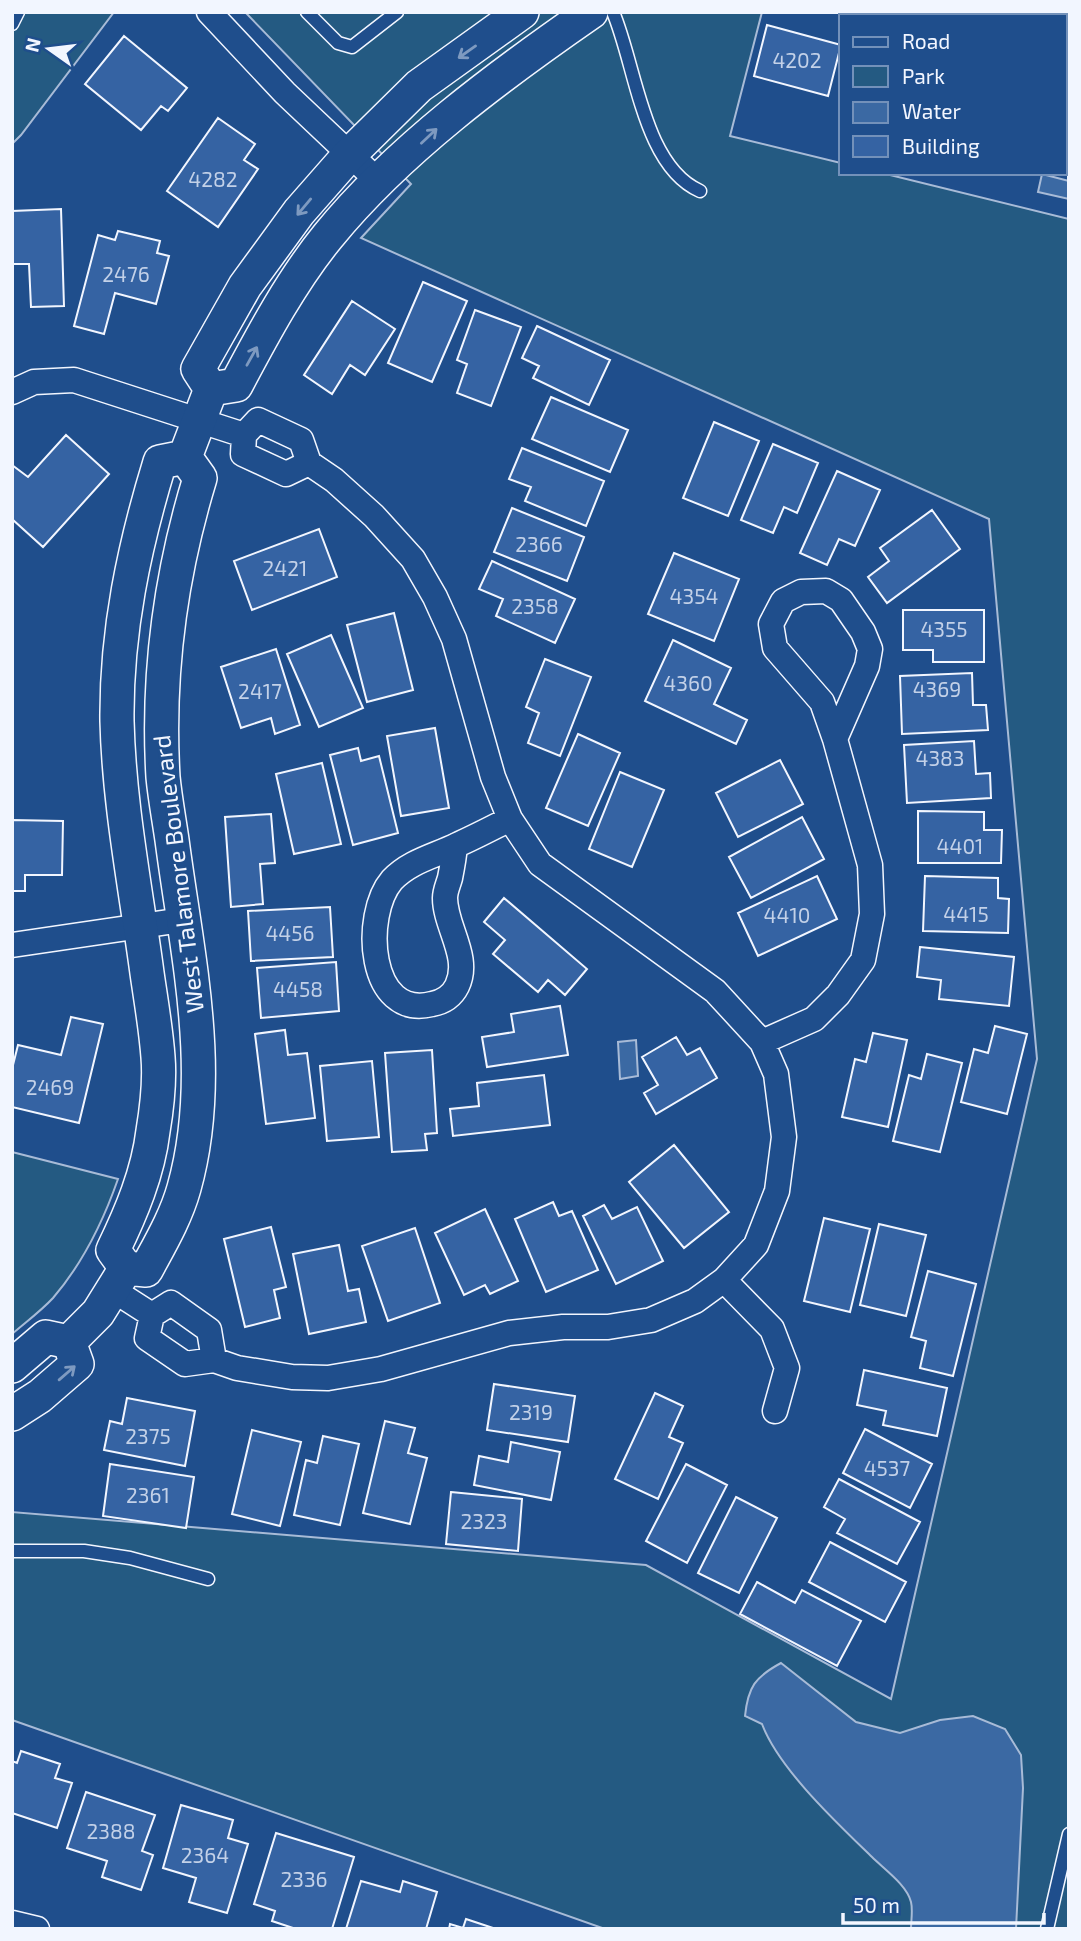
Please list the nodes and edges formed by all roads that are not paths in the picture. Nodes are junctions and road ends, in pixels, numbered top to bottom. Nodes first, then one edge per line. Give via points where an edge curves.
1 (18, 12) edge
2 (209, 12) edge
3 (307, 12) edge
4 (397, 12) edge
5 (522, 12) edge
6 (591, 12) edge
7 (613, 12) edge
8 (12, 24) edge
9 (349, 155) junction
10 (379, 182) junction
11 (700, 191) dead end
12 (211, 389) junction
13 (12, 392) edge
14 (199, 421) junction
15 (244, 435) junction
16 (185, 457) junction
17 (309, 463) junction
18 (835, 739) junction
19 (510, 820) junction
20 (456, 846) junction
21 (183, 920) junction
22 (141, 927) junction
23 (12, 945) edge
24 (762, 1042) junction
25 (119, 1279) junction
26 (724, 1280) junction
27 (152, 1315) junction
28 (69, 1342) junction
29 (214, 1360) junction
30 (12, 1366) edge
31 (775, 1410) dead end
32 (12, 1414) edge
33 (12, 1551) edge
34 (208, 1579) dead end
35 (1069, 1834) edge
36 (12, 1923) edge
37 (37, 1929) edge
38 (1047, 1929) edge

1 - 8 lane
2 - 9 street
3 - 4 lane via 338,43 352,47
5 -> 9 street via 419,86
10 -> 6 street via 447,119
7 - 11 lane via 655,143 668,165 687,185
9 - 10 street
9 -> 12 street via 299,212 245,286 198,369
12 -> 10 street via 236,385 328,236
12 - 14 street
13 - 14 street via 34,382 74,380
14 - 15 street
14 - 16 street
15 - 17 street via 258,421 301,440
15 - 17 street via 243,454 286,474
16 - 21 street, West Talamore Boulevard via 200,478 175,578 163,660 161,722 163,781
16 - 22 street, West Talamore Boulevard via 160,462 130,572 123,618 117,721
17 - 19 street via 372,514 413,559 435,597 454,639 493,777
18 - 18 street via 870,649 841,600 826,592 802,592 783,601 771,624 775,648 822,702
18 - 24 street via 870,865 872,914 863,960 814,1019
19 - 20 street
19 - 24 street via 540,864 715,991
20 - 20 street via 416,861 393,880 382,897 374,938 381,979 403,1002 431,1005 445,1000 457,986 459,948 444,895
21 - 22 street
21 - 25 street, West Talamore Boulevard via 198,1030 200,1091 194,1141 183,1189 146,1270
22 - 23 street
22 - 25 street, West Talamore Boulevard via 158,1059 157,1099 141,1182 113,1250
24 - 26 street via 776,1074 784,1136 778,1191 756,1245
25 - 27 street
25 - 28 street via 98,1312
26 - 29 street via 695,1301 651,1320 509,1333 381,1369 328,1378 292,1377
26 - 31 street via 772,1329 787,1368
27 - 29 street via 147,1338 185,1364
27 - 29 street via 171,1303 209,1330
28 - 30 street via 46,1336
32 -> 28 street via 78,1364
33 - 34 lane via 84,1551
35 - 38 lane
36 - 37 street

